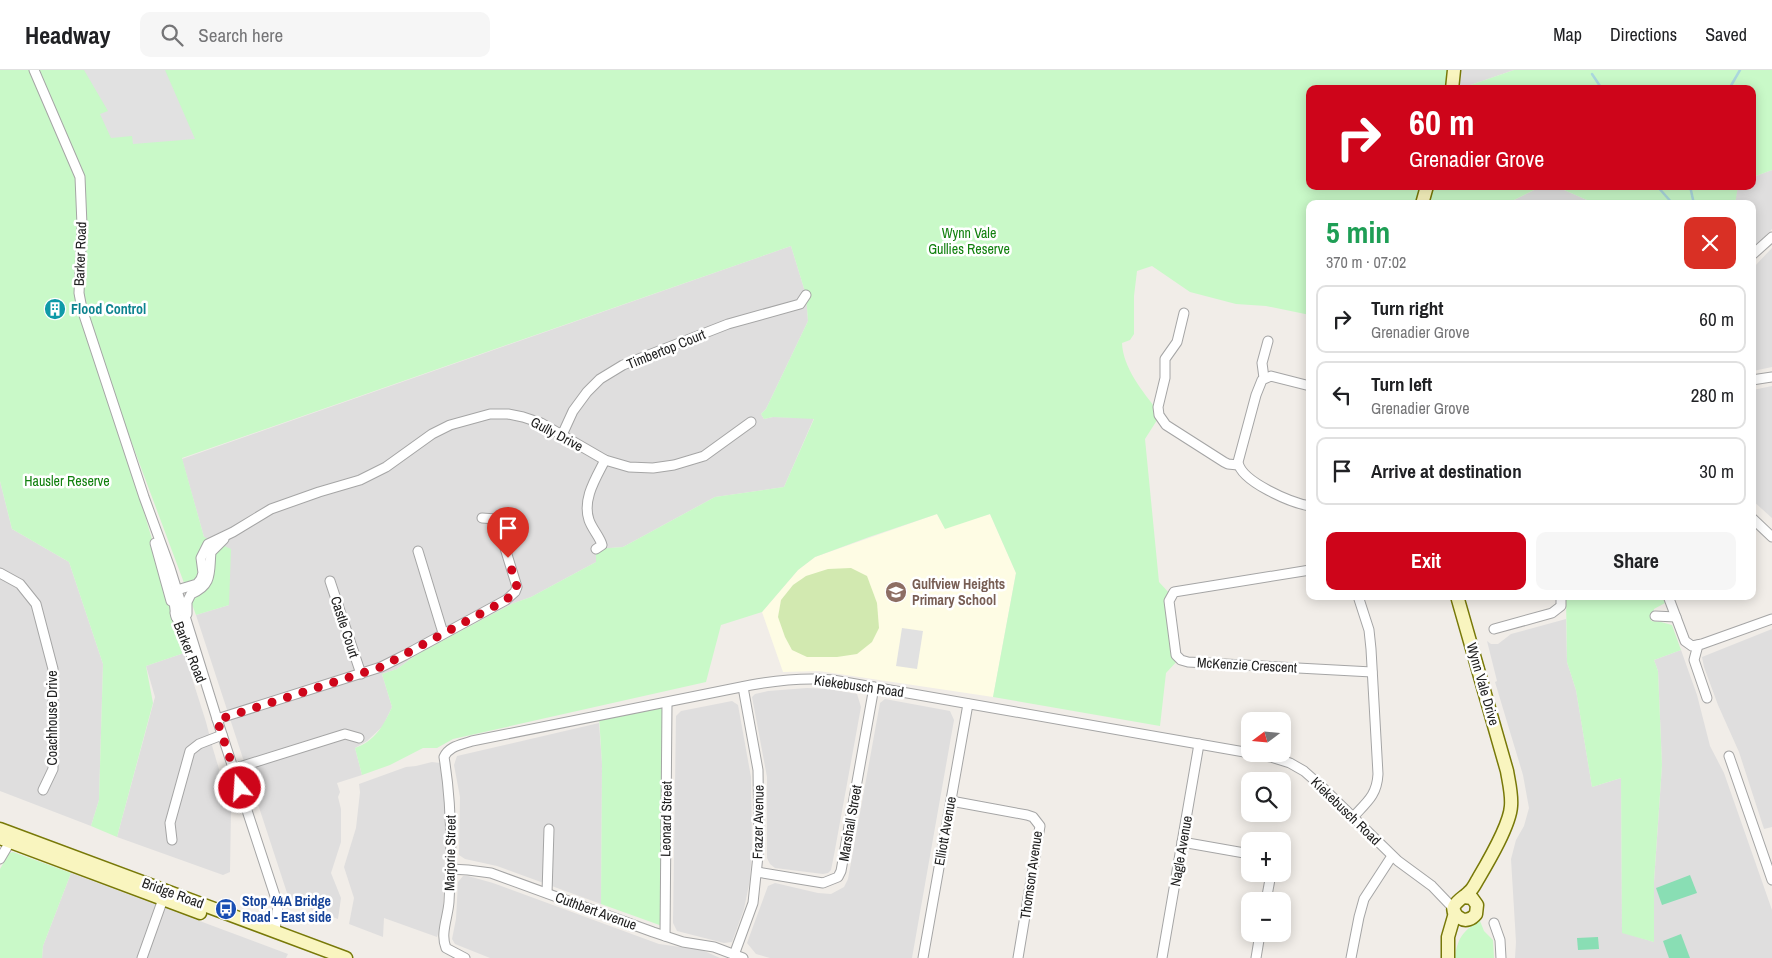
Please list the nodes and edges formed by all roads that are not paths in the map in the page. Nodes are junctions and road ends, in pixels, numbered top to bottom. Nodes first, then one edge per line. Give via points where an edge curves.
1 (34, 70) edge
2 (1454, 70) edge
3 (1452, 85) edge
4 (1772, 237) edge
5 (1756, 251) edge
6 (806, 295) dead end
7 (1184, 313) dead end
8 (1268, 341) dead end
9 (1772, 377) edge
10 (1264, 378) junction
11 (1756, 379) edge
12 (1306, 385) edge
13 (751, 422) dead end
14 (562, 435) junction
15 (605, 460) junction
16 (1238, 464) junction
17 (144, 497) junction
18 (1306, 505) edge
19 (482, 518) dead end
20 (1756, 522) edge
21 (227, 536) junction
22 (1772, 537) edge
23 (596, 549) dead end
24 (418, 551) dead end
25 (1306, 571) edge
26 (0, 573) edge
27 (330, 581) dead end
28 (177, 590) junction
29 (1359, 600) edge
30 (1458, 600) edge
31 (1561, 600) edge
32 (1670, 600) edge
33 (176, 616) junction
34 (1655, 616) dead end
35 (1676, 617) junction
36 (1772, 619) edge
37 (187, 623) junction
38 (1494, 629) dead end
39 (443, 633) junction
40 (1698, 645) junction
41 (1372, 672) junction
42 (361, 674) junction
43 (743, 687) junction
44 (874, 687) junction
45 (1707, 698) dead end
46 (667, 703) junction
47 (968, 704) junction
48 (217, 720) junction
49 (222, 735) junction
50 (358, 738) dead end
51 (1199, 744) junction
52 (1241, 752) edge
53 (1728, 756) dead end
54 (444, 757) joint
55 (1287, 762) edge
56 (233, 769) junction
57 (1507, 771) junction
58 (43, 790) dead end
59 (951, 800) junction
60 (1353, 817) junction
61 (549, 828) dead end
62 (0, 829) edge
63 (8, 838) edge
64 (172, 840) dead end
65 (1182, 842) junction
66 (1241, 852) edge
67 (1392, 856) junction
68 (0, 859) edge
69 (450, 869) junction
70 (757, 872) junction
71 (1772, 880) edge
72 (547, 893) junction
73 (165, 895) junction
74 (1476, 903) junction
75 (1458, 904) junction
76 (1469, 920) junction
77 (1494, 923) dead end
78 (275, 936) junction
79 (665, 936) junction
80 (1259, 942) edge
81 (738, 956) edge
82 (1448, 957) edge
83 (142, 958) edge
84 (322, 958) edge
85 (346, 958) edge
86 (465, 958) edge
87 (923, 958) edge
88 (1018, 958) edge
89 (1162, 958) edge
90 (1256, 958) edge
91 (1351, 958) edge
92 (1501, 958) edge

1 - 17 street, Barker Road via 80,177 79,293
2 - 3 main road
4 - 5 street
6 - 14 street, Timbertop Court via 804,306 728,324 623,365 600,378 573,411
7 - 16 street via 1177,342 1165,359 1159,417 1166,426 1228,464
8 - 10 street via 1262,363
9 - 11 street
10 - 12 street via 1274,377
10 - 16 street via 1259,385
13 - 15 street, Gully Drive via 704,456 674,465 628,467
14 - 15 street, Gully Drive
14 - 21 street, Gully Drive via 523,416 508,414 490,414 450,425 360,480 271,509
15 - 23 street via 587,504 589,518 602,545
16 - 18 street via 1245,475 1272,492
17 - 28 street, Barker Road
17 - 33 street, Barker Road
19 - 39 street via 500,518 517,587 506,600
20 - 22 street
21 - 28 street, Gully Drive via 208,544 203,552 203,573 197,584
21 - 37 street, Gully Drive via 210,552 208,580 191,594 187,602
24 - 39 street
25 - 41 street, McKenzie Crescent via 1174,592 1169,601 1176,655 1188,662
26 - 58 street, Coachhouse Drive via 20,584 36,604 53,669 53,769
27 - 42 street, Castle Court
28 - 33 street via 172,594
28 - 37 street, Barker Road
29 - 41 street via 1369,630
30 - 57 main road, Wynn Vale Drive
31 - 38 street via 1561,606 1552,614
32 - 35 street
33 - 48 street, Barker Road
34 - 35 street
35 - 40 street via 1685,641 1692,646
36 - 40 street
37 - 48 street, Barker Road
39 - 42 street via 405,655
40 - 45 street via 1694,660
41 - 60 street via 1377,785 1372,797
42 - 48 street
43 - 44 street, Kiekebusch Road via 813,678
43 - 46 street, Kiekebusch Road
43 - 70 street, Frazer Avenue via 758,770
44 - 47 street, Kiekebusch Road
44 - 70 street, Marshall Street via 838,877 823,883
46 - 54 street, Kiekebusch Road via 472,742 452,748
46 - 79 street, Leonard Street
47 - 51 street, Kiekebusch Road
47 - 59 street, Elliott Avenue
48 - 49 street, Barker Road
49 - 56 street, Barker Road
49 - 64 street via 190,751 170,823
50 - 56 street via 345,734
51 - 52 street, Kiekebusch Road
51 - 65 street, Nagle Avenue
53 - 71 street
54 - 69 street, Marjorie Street via 450,801
55 - 60 street, Kiekebusch Road via 1304,771
56 - 78 street, Barker Road via 278,905
57 - 74 main road, Wynn Vale Drive via 1515,792 1515,819
57 - 75 main road, Wynn Vale Drive via 1511,808 1508,820 1478,878
59 - 87 street, Elliott Avenue
59 - 88 street, Thomson Avenue via 1027,815 1040,826
60 - 67 street, Kiekebusch Road
61 - 72 street
62 - 63 main road, Bridge Road
63 - 68 street
63 - 73 main road, Bridge Road
65 - 66 street
65 - 89 street, Nagle Avenue
67 - 75 street, Kiekebusch Road
67 - 91 street via 1364,899
69 - 72 street, Cuthbert Avenue via 492,873
69 - 86 street, Marjorie Street via 449,904 443,938 446,948
70 - 81 street, Frazer Avenue via 753,903
72 - 79 street, Cuthbert Avenue
73 - 78 main road, Bridge Road
73 - 83 street
74 - 75 main road via 1472,898
74 - 76 main road via 1478,910
75 - 76 main road via 1460,918
75 - 82 main road, Wynn Vale Drive via 1448,937
76 - 82 main road, Wynn Vale Drive via 1456,931
77 - 92 street via 1500,940
78 - 84 main road, Bridge Road
78 - 85 main road, Bridge Road
79 - 81 street, Cuthbert Avenue
80 - 90 street

